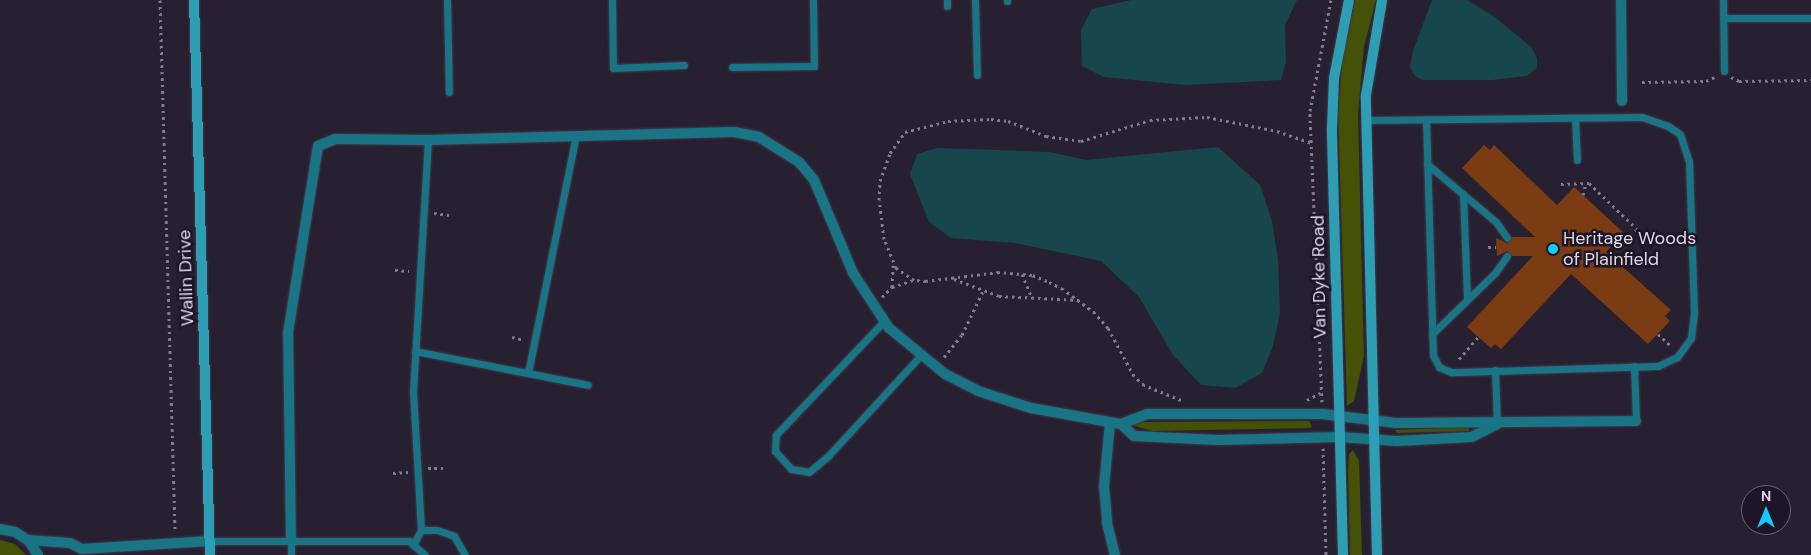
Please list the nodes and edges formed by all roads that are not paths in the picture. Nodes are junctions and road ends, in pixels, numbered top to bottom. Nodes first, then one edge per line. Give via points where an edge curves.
1 (194, 0) edge
2 (447, 0) edge
3 (612, 0) edge
4 (813, 0) edge
5 (975, 0) edge
6 (1349, 0) edge
7 (1382, 0) edge
8 (1621, 0) edge
9 (1722, 0) edge
10 (1723, 18) junction
11 (1811, 18) edge
12 (684, 65) dead end
13 (732, 67) dead end
14 (1724, 71) dead end
15 (977, 75) dead end
16 (449, 92) dead end
17 (1622, 101) dead end
18 (1575, 118) junction
19 (1366, 120) junction
20 (1426, 120) junction
21 (576, 136) junction
22 (428, 140) junction
23 (1577, 160) dead end
24 (1427, 164) junction
25 (1463, 194) junction
26 (1506, 238) dead end
27 (1507, 256) dead end
28 (1468, 299) junction
29 (884, 321) junction
30 (1432, 334) junction
31 (415, 352) junction
32 (920, 356) junction
33 (1634, 366) junction
34 (1495, 370) junction
35 (528, 373) junction
36 (588, 385) dead end
37 (1339, 416) junction
38 (1372, 420) junction
39 (1636, 421) joint
40 (1110, 423) junction
41 (1121, 424) junction
42 (1497, 424) junction
43 (1339, 437) junction
44 (1372, 439) junction
45 (0, 520) edge
46 (0, 529) edge
47 (421, 530) junction
48 (15, 532) junction
49 (28, 540) junction
50 (210, 542) junction
51 (291, 542) junction
52 (413, 545) junction
53 (80, 552) edge
54 (38, 555) edge
55 (210, 555) edge
56 (291, 555) edge
57 (425, 555) edge
58 (466, 555) edge
59 (1115, 555) edge
60 (1344, 555) edge
61 (1377, 555) edge

1 - 50 street, Wallin Drive
2 - 16 lane
3 - 12 lane via 613,68
4 - 13 lane via 814,66
5 - 15 lane
6 - 37 street, Van Dyke Road via 1334,78 1332,128
7 - 19 street via 1372,46
8 - 17 street
9 - 10 lane
10 - 11 lane
10 - 14 lane
18 - 20 lane
18 - 23 lane
18 - 33 lane via 1642,117 1656,120 1680,134 1686,146 1694,313 1691,338 1677,357 1658,366
19 - 20 lane
19 - 38 street
20 - 24 lane
21 - 22 street
21 - 29 street via 734,132 759,137 778,146 799,162 814,180 853,273
21 - 35 lane
22 - 31 lane
22 - 51 street via 335,139 318,146 288,333
24 - 25 lane
24 - 30 lane
25 - 26 lane via 1496,222
25 - 28 lane
27 - 28 lane
28 - 30 lane
29 - 32 street
29 - 32 lane via 776,435 776,451 791,469 809,472 829,455
30 - 34 lane via 1433,355 1439,367 1451,372
31 - 35 lane
31 - 47 lane via 412,392
32 - 40 street via 978,391 1031,408
33 - 34 lane
33 - 39 lane
34 - 42 lane
35 - 36 lane
37 - 38 street
37 - 41 street via 1147,414
37 - 43 street, Van Dyke Road
38 - 42 street
38 - 44 street
39 - 42 street
40 - 41 street
40 - 59 street via 1104,486 1107,523
41 - 43 street via 1134,436 1218,440
42 - 44 street via 1472,437
43 - 44 street
43 - 60 street, Van Dyke Road
44 - 61 street
45 - 48 street
46 - 48 street
47 - 52 lane
47 - 58 lane via 437,530 454,536
48 - 49 street
49 - 53 street via 70,543
49 - 54 street
50 - 51 lane
50 - 53 street
50 - 55 street, Wallin Drive
51 - 52 lane via 397,541
51 - 56 lane
52 - 57 lane

